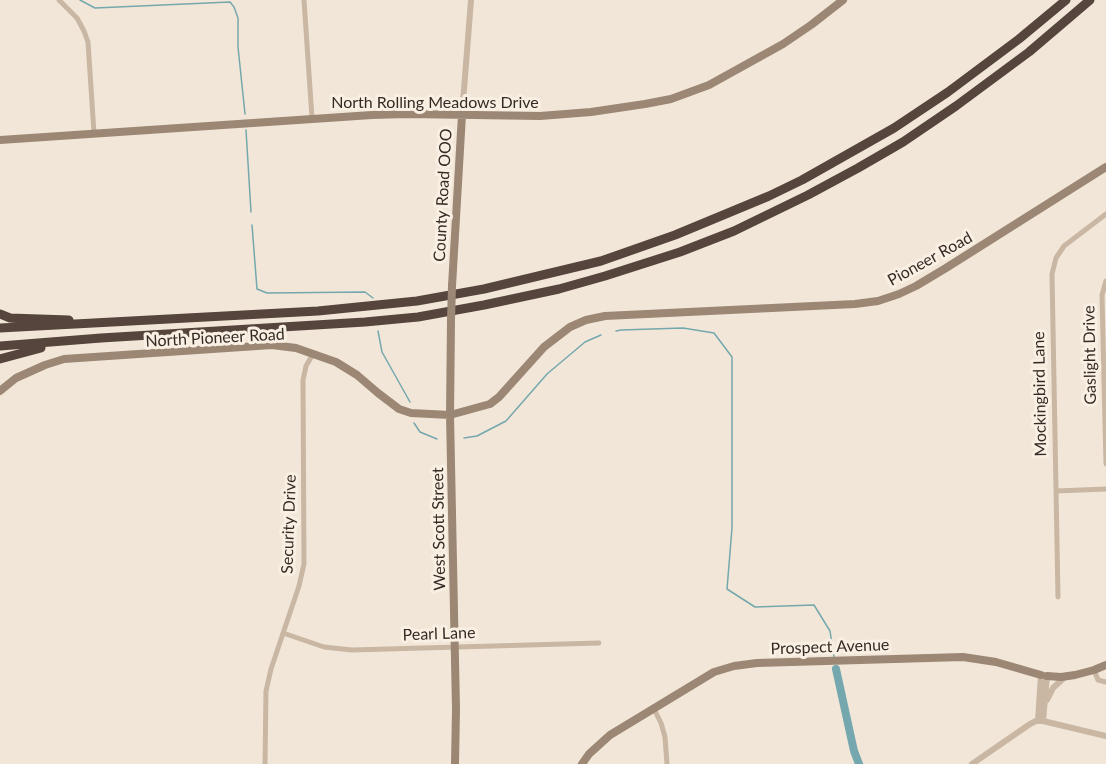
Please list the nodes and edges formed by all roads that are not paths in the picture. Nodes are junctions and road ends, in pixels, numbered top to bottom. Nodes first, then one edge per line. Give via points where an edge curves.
1 (59, 0) edge
2 (304, 0) edge
3 (471, 0) edge
4 (843, 0) edge
5 (1066, 0) edge
6 (1090, 0) edge
7 (462, 115) junction
8 (312, 118) junction
9 (94, 133) junction
10 (0, 140) edge
11 (1106, 167) edge
12 (1106, 214) edge
13 (1106, 281) edge
14 (745, 309) joint
15 (0, 314) edge
16 (451, 320) joint
17 (125, 322) junction
18 (0, 328) edge
19 (101, 338) junction
20 (0, 346) edge
21 (313, 354) junction
22 (0, 359) edge
23 (0, 391) edge
24 (450, 415) junction
25 (1106, 428) edge
26 (1106, 464) edge
27 (1106, 489) edge
28 (1056, 491) junction
29 (1058, 597) dead end
30 (284, 633) junction
31 (598, 643) dead end
32 (455, 647) junction
33 (1106, 665) edge
34 (1094, 670) junction
35 (1044, 676) junction
36 (1066, 676) junction
37 (1106, 682) edge
38 (654, 709) junction
39 (1044, 712) junction
40 (1041, 721) junction
41 (1106, 728) edge
42 (1105, 736) edge
43 (265, 764) edge
44 (457, 764) edge
45 (582, 764) edge
46 (667, 764) edge
47 (972, 764) edge

1 - 9 street via 77,18 88,42
2 - 8 street
3 - 7 street, County Road OOO
4 - 7 main road, North Rolling Meadows Drive via 758,59 709,85 671,99 540,116
5 - 17 highway via 988,63 894,128 769,196 654,243 601,261 484,289 417,300 318,311
6 - 19 highway via 998,76 903,142 808,195 680,252 559,289 418,317
7 - 8 main road, North Rolling Meadows Drive
7 - 16 main road, County Road OOO, bridge
8 - 9 main road, North Rolling Meadows Drive
9 - 10 main road, North Rolling Meadows Drive
11 - 14 main road, Pioneer Road via 899,294 855,304
12 - 28 street, Mockingbird Lane via 1064,246 1052,270
13 - 25 street, Gaslight Drive via 1102,295
14 - 24 main road, North Pioneer Road via 586,320 544,347 499,398 481,408
15 - 17 highway via 10,318
16 - 24 main road, West Scott Street
17 - 18 highway
19 - 20 highway
19 - 22 highway
21 - 23 main road, North Pioneer Road via 272,345 64,360 16,378
21 - 24 main road, North Pioneer Road via 357,375 399,409
21 - 30 street, Security Drive via 303,382 304,564
24 - 32 main road, West Scott Street
25 - 26 street, Gaslight Drive
27 - 28 street
28 - 29 street, Mockingbird Lane
30 - 32 street, Pearl Lane via 342,650
30 - 43 street, Security Drive via 266,691
31 - 32 street, Pearl Lane
32 - 44 main road, West Scott Street
33 - 34 main road, Prospect Avenue
34 - 36 main road, Prospect Avenue
34 - 37 street via 1098,680
35 - 36 main road, Prospect Avenue
35 - 38 main road, Prospect Avenue via 973,657 757,663 727,667
35 - 39 street
35 - 40 street
36 - 39 street via 1051,691
38 - 45 main road, Prospect Avenue via 609,735
38 - 46 street via 665,737
39 - 40 street
40 - 42 street
40 - 47 street via 1030,724
41 - 42 street

